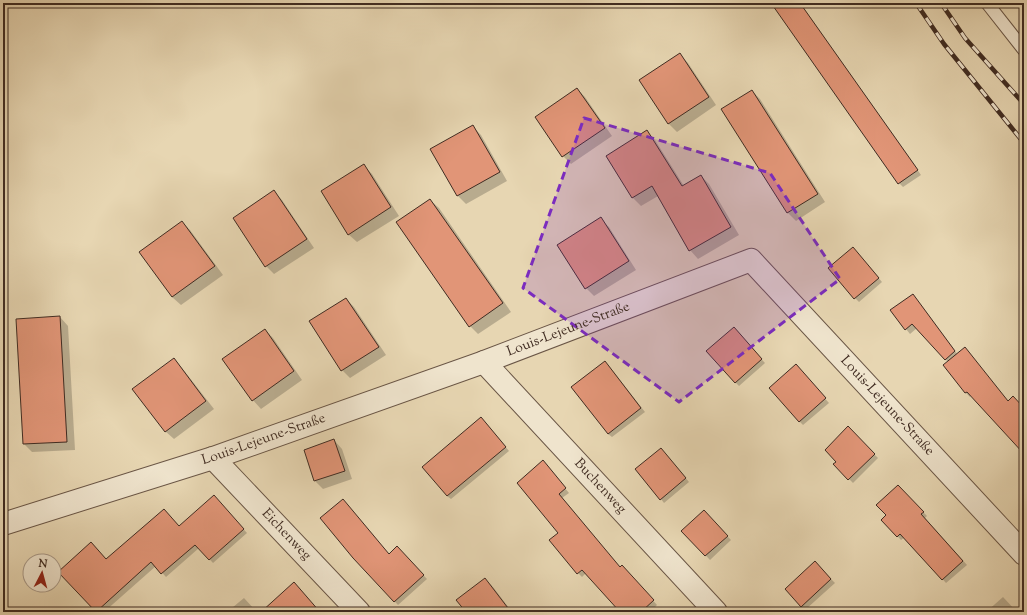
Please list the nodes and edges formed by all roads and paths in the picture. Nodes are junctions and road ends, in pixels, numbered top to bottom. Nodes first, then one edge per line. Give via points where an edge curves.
1 (987, 3) edge
2 (1024, 50) edge
3 (484, 362) junction
4 (213, 458) junction
5 (3, 524) edge
6 (1024, 554) edge
7 (359, 612) edge
8 (716, 612) edge

1 - 2 lane
3 - 4 street, Louis-Lejeune-Straße
3 - 6 street, Louis-Lejeune-Straße via 751,260
3 - 8 street, Buchenweg
4 - 5 street, Louis-Lejeune-Straße
4 - 7 street, Eichenweg

